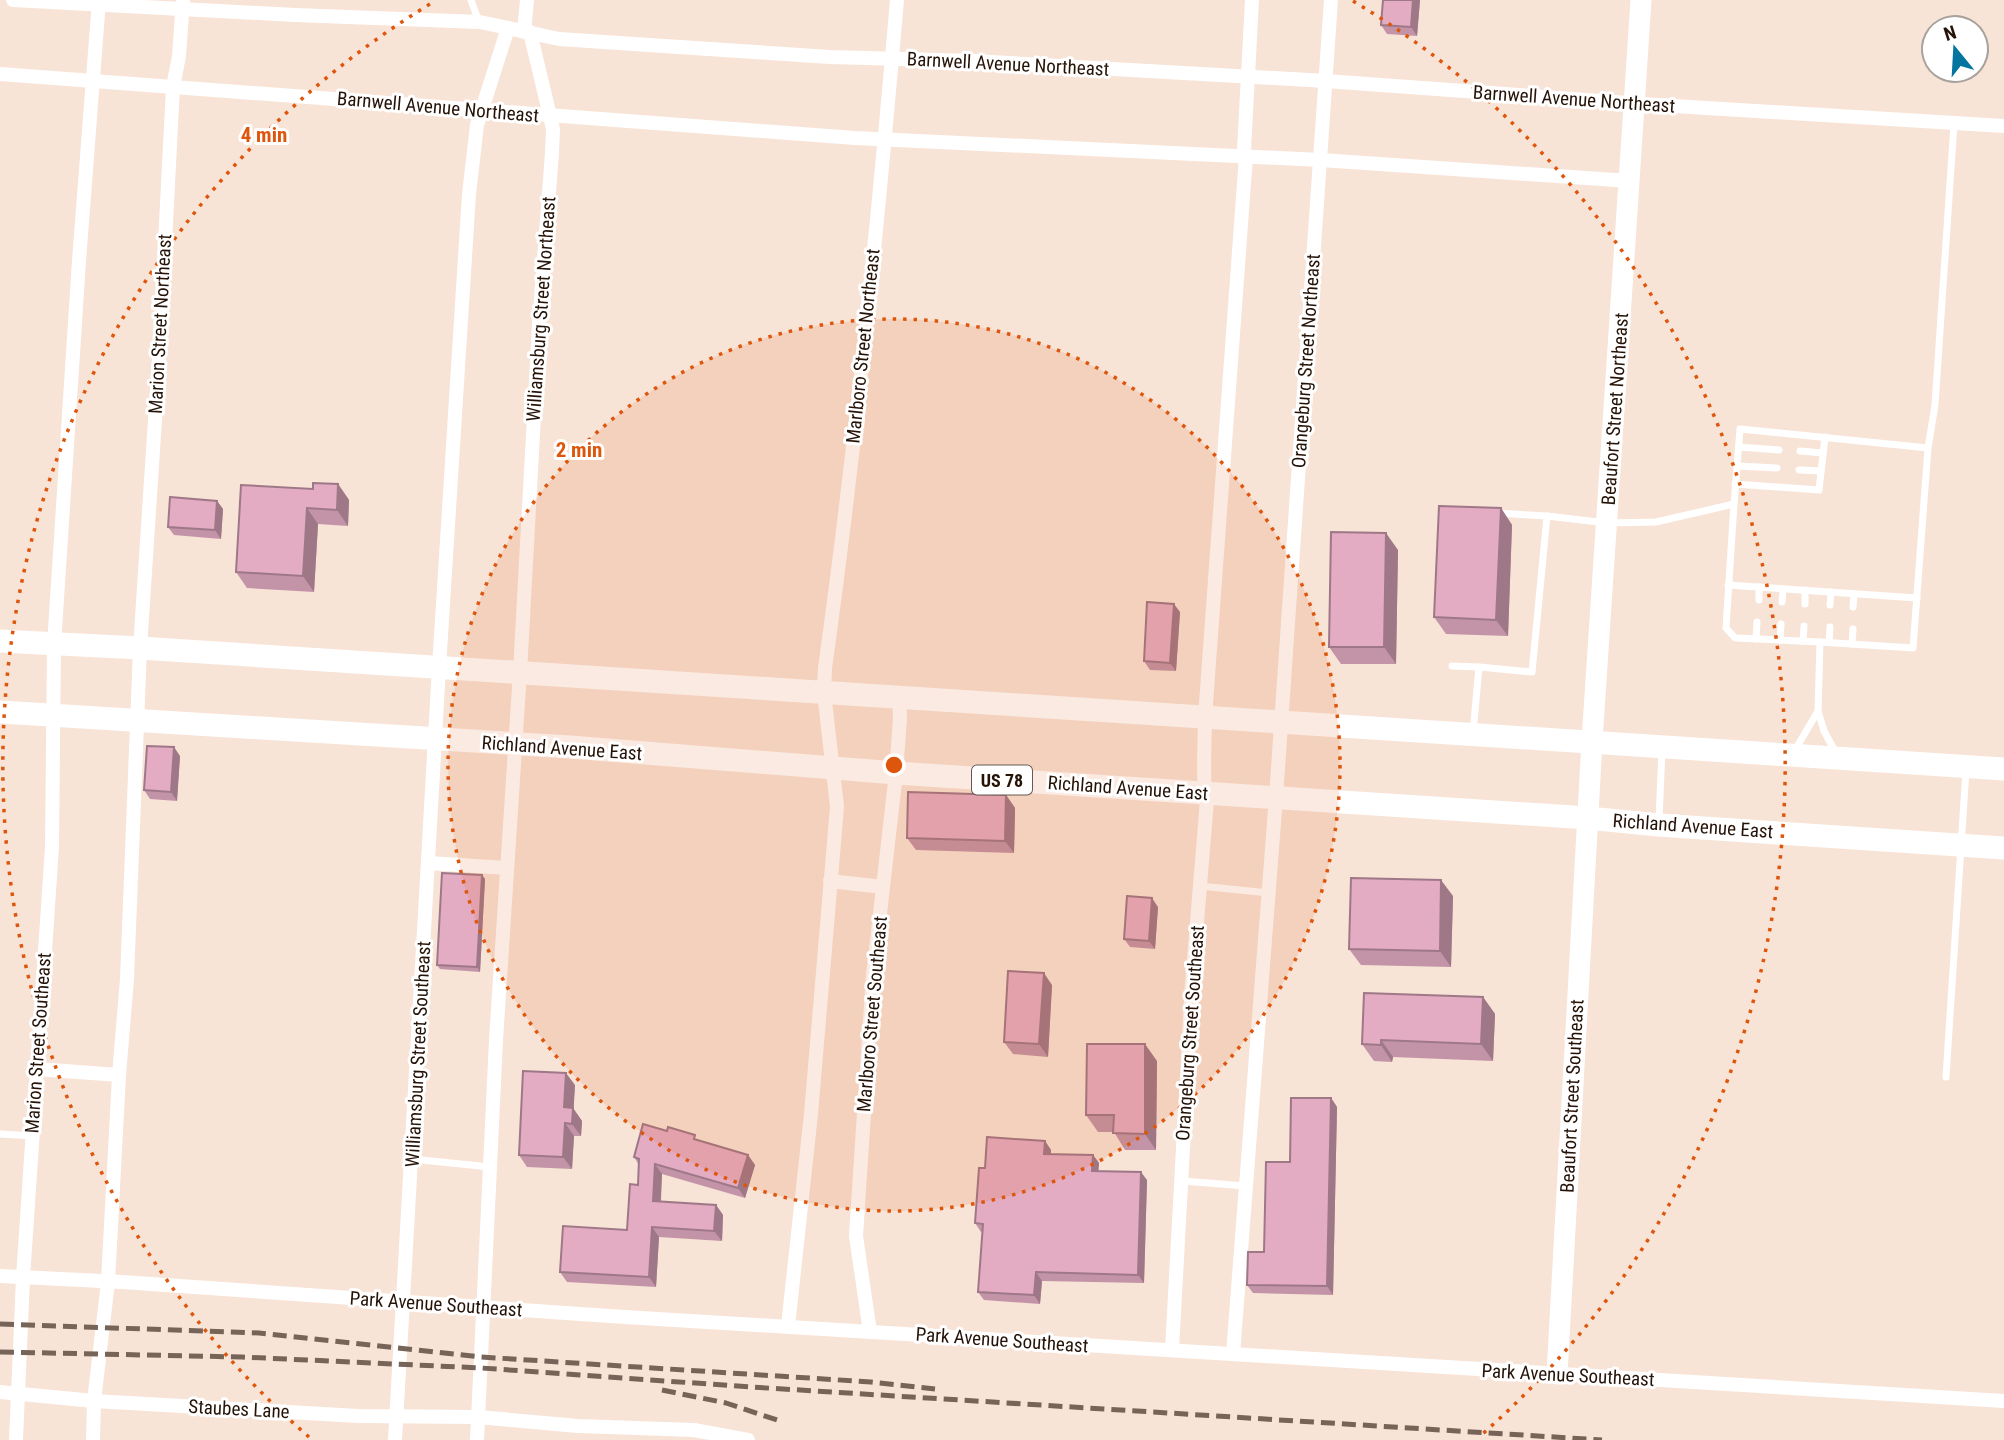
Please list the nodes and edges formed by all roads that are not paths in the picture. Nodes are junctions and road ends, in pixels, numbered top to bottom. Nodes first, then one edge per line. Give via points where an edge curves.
1 (13, 0) edge
2 (471, 0) edge
3 (527, 0) edge
4 (897, 0) edge
5 (1252, 0) edge
6 (1331, 0) edge
7 (1641, 0) edge
8 (99, 3) edge
9 (182, 5) edge
10 (480, 22) junction
11 (507, 31) junction
12 (527, 32) junction
13 (892, 59) junction
14 (0, 74) edge
15 (1248, 77) junction
16 (93, 80) junction
17 (1326, 81) junction
18 (173, 87) junction
19 (1635, 102) junction
20 (482, 110) junction
21 (550, 116) junction
22 (1954, 124) junction
23 (2004, 126) edge
24 (885, 139) junction
25 (1246, 156) junction
26 (1321, 160) junction
27 (1630, 181) junction
28 (1825, 437) junction
29 (1739, 447) junction
30 (1928, 448) junction
31 (1779, 450) dead end
32 (1800, 451) dead end
33 (1823, 453) junction
34 (1737, 466) junction
35 (1777, 468) dead end
36 (1798, 470) dead end
37 (1821, 471) junction
38 (1735, 484) junction
39 (1734, 504) junction
40 (1482, 513) edge
41 (1547, 516) junction
42 (1607, 523) junction
43 (1728, 585) junction
44 (1759, 587) junction
45 (1783, 589) junction
46 (1805, 590) junction
47 (1831, 592) junction
48 (1854, 594) junction
49 (1917, 598) junction
50 (1759, 600) dead end
51 (1782, 602) dead end
52 (1805, 604) dead end
53 (1830, 605) dead end
54 (1853, 607) dead end
55 (1757, 622) dead end
56 (1781, 624) dead end
57 (1804, 626) dead end
58 (1830, 627) dead end
59 (1853, 628) dead end
60 (1756, 639) junction
61 (1780, 640) junction
62 (0, 641) edge
63 (1803, 641) junction
64 (1820, 642) junction
65 (1829, 642) junction
66 (1852, 644) junction
67 (54, 645) junction
68 (139, 648) junction
69 (1452, 666) dead end
70 (439, 667) junction
71 (1479, 667) junction
72 (520, 672) junction
73 (824, 692) junction
74 (899, 697) junction
75 (1818, 711) junction
76 (0, 712) edge
77 (54, 716) junction
78 (1205, 717) junction
79 (138, 721) junction
80 (1280, 721) junction
81 (1473, 734) junction
82 (436, 740) junction
83 (1592, 741) junction
84 (516, 744) junction
85 (1662, 746) junction
86 (1793, 755) junction
87 (1838, 757) junction
88 (1966, 766) junction
89 (833, 768) junction
90 (2004, 769) edge
91 (896, 773) junction
92 (1203, 793) junction
93 (1276, 797) junction
94 (1588, 818) junction
95 (1658, 825) junction
96 (1960, 845) junction
97 (2004, 848) edge
98 (429, 863) junction
99 (507, 868) junction
100 (830, 881) junction
101 (1200, 886) junction
102 (883, 887) junction
103 (1269, 893) junction
104 (37, 1069) junction
105 (119, 1075) junction
106 (1946, 1077) dead end
107 (0, 1134) edge
108 (33, 1136) junction
109 (412, 1159) junction
110 (490, 1167) junction
111 (1181, 1181) junction
112 (1246, 1186) junction
113 (0, 1276) edge
114 (23, 1278) junction
115 (108, 1282) junction
116 (402, 1301) junction
117 (484, 1306) junction
118 (788, 1326) junction
119 (870, 1332) junction
120 (1172, 1350) junction
121 (1233, 1354) junction
122 (1557, 1374) junction
123 (0, 1392) edge
124 (19, 1394) junction
125 (94, 1401) junction
126 (2004, 1401) edge
127 (397, 1416) junction
128 (478, 1416) junction
129 (16, 1440) edge
130 (93, 1440) edge
131 (395, 1440) edge
132 (477, 1440) edge
133 (748, 1440) edge

1 - 8 street, Barnwell Avenue Northeast
2 - 10 lane
3 - 12 street, Williamsburg Street Northeast
4 - 13 street, Marlboro Street Northeast
5 - 15 street
6 - 17 street, Orangeburg Street Northeast
7 - 19 street, Beaufort Street Northeast
8 - 9 street, Barnwell Avenue Northeast
8 - 16 street
9 - 10 street, Barnwell Avenue Northeast
9 - 18 street, Marion Street Northeast
10 - 11 street, Barnwell Avenue Northeast
11 - 12 street, Barnwell Avenue Northeast
11 - 20 street
12 - 13 street, Barnwell Avenue Northeast via 559,38
12 - 21 street, Williamsburg Street Northeast
13 - 15 street, Barnwell Avenue Northeast
13 - 24 street, Marlboro Street Northeast
14 - 16 street, Barnwell Avenue Northeast
15 - 17 street, Barnwell Avenue Northeast
15 - 25 street
16 - 18 street, Barnwell Avenue Northeast
16 - 67 street
17 - 19 street, Barnwell Avenue Northeast
17 - 26 street, Orangeburg Street Northeast
18 - 20 street, Barnwell Avenue Northeast
18 - 68 street, Marion Street Northeast
19 - 22 street, Barnwell Avenue Northeast
19 - 27 street, Beaufort Street Northeast
20 - 21 street, Barnwell Avenue Northeast
20 - 70 street via 468,207
21 - 24 street, Barnwell Avenue Northeast
21 - 72 street, Williamsburg Street Northeast via 552,153
22 - 23 street, Barnwell Avenue Northeast
22 - 30 lane via 1935,405
24 - 25 street, Barnwell Avenue Northeast
24 - 73 street, Marlboro Street Northeast
25 - 26 street, Barnwell Avenue Northeast
25 - 78 street
26 - 27 street, Barnwell Avenue Northeast
26 - 80 street, Orangeburg Street Northeast
27 - 42 street, Beaufort Street Northeast
28 - 29 lane via 1740,429
28 - 30 lane
28 - 33 lane
29 - 31 lane
29 - 34 lane
30 - 49 lane
32 - 33 lane
33 - 37 lane
34 - 35 lane
34 - 38 lane
36 - 37 lane
37 - 38 lane via 1819,490
38 - 39 lane
39 - 42 lane via 1656,522
39 - 43 lane
40 - 41 lane
41 - 42 lane
41 - 71 lane via 1532,672
42 - 83 street, Beaufort Street Northeast
43 - 44 lane
43 - 60 lane via 1726,628 1735,638
44 - 45 lane
44 - 50 lane
45 - 46 lane
45 - 51 lane
46 - 47 lane
46 - 52 lane
47 - 48 lane
47 - 53 lane
48 - 49 lane
48 - 54 lane
49 - 66 lane via 1913,648
55 - 60 lane
56 - 61 lane
57 - 63 lane
58 - 65 lane
59 - 66 lane
60 - 61 lane
61 - 63 lane
62 - 67 main road
63 - 64 lane
64 - 65 lane
64 - 75 lane
65 - 66 lane
67 - 68 main road
67 - 77 street, Marion Street Southeast
68 - 70 main road
68 - 79 street
69 - 71 lane
70 - 72 main road
70 - 82 street, Williamsburg Street Southeast
71 - 81 lane
72 - 73 main road
72 - 84 street
73 - 74 main road
73 - 89 street
74 - 78 main road
74 - 91 street, Marlboro Street Southeast
75 - 86 lane
75 - 87 lane
76 - 77 main road, Richland Avenue East / US 78
77 - 79 main road, Richland Avenue East / US 78
77 - 104 street, Marion Street Southeast via 52,847
78 - 80 main road
78 - 92 street, Orangeburg Street Southeast
79 - 82 main road, Richland Avenue East / US 78
79 - 105 street
80 - 81 main road
80 - 93 street, Orangeburg Street Northeast
81 - 83 main road
82 - 84 main road, Richland Avenue East / US 78
82 - 98 street, Williamsburg Street Southeast
83 - 85 main road
83 - 94 street, Beaufort Street Northeast
84 - 89 main road, Richland Avenue East / US 78
84 - 99 street
85 - 86 main road
85 - 95 lane
86 - 87 main road
87 - 88 main road
88 - 90 main road
88 - 96 lane
89 - 91 main road, Richland Avenue East / US 78
89 - 100 street via 836,807
91 - 92 main road, Richland Avenue East / US 78
91 - 102 street, Marlboro Street Southeast
92 - 93 main road, Richland Avenue East / US 78
92 - 101 street, Orangeburg Street Southeast via 1207,800
93 - 94 main road, Richland Avenue East / US 78
93 - 103 street
94 - 95 main road, Richland Avenue East / US 78
94 - 122 street, Beaufort Street Southeast
95 - 96 main road, Richland Avenue East / US 78
96 - 97 main road, Richland Avenue East / US 78
96 - 106 lane
98 - 99 street
98 - 109 street, Williamsburg Street Southeast
99 - 110 street
100 - 102 street
100 - 118 street
101 - 103 lane
101 - 111 street, Orangeburg Street Southeast
102 - 119 street, Marlboro Street Southeast via 856,1236
103 - 112 street
104 - 105 street
104 - 108 street, Marion Street Southeast
105 - 115 street
107 - 108 lane
108 - 114 street, Marion Street Southeast
109 - 110 lane
109 - 116 street, Williamsburg Street Southeast
110 - 117 street
111 - 112 lane
111 - 120 street, Orangeburg Street Southeast
112 - 121 street
113 - 114 street, Park Avenue Southeast
114 - 115 street, Park Avenue Southeast
114 - 124 street, Marion Street Southeast
115 - 116 street, Park Avenue Southeast
115 - 125 street
116 - 117 street, Park Avenue Southeast
116 - 127 street, Williamsburg Street Southeast
117 - 118 street, Park Avenue Southeast
117 - 128 street
118 - 119 street, Park Avenue Southeast
119 - 120 street, Park Avenue Southeast
120 - 121 street, Park Avenue Southeast
121 - 122 street, Park Avenue Southeast
122 - 126 street, Park Avenue Southeast
123 - 124 street, Staubes Lane
124 - 125 street, Staubes Lane
124 - 129 street, Marion Street Southeast
125 - 127 street, Staubes Lane
125 - 130 street
127 - 128 street, Staubes Lane
127 - 131 street, Williamsburg Street Southeast
128 - 132 street
128 - 133 street via 578,1426 694,1430

